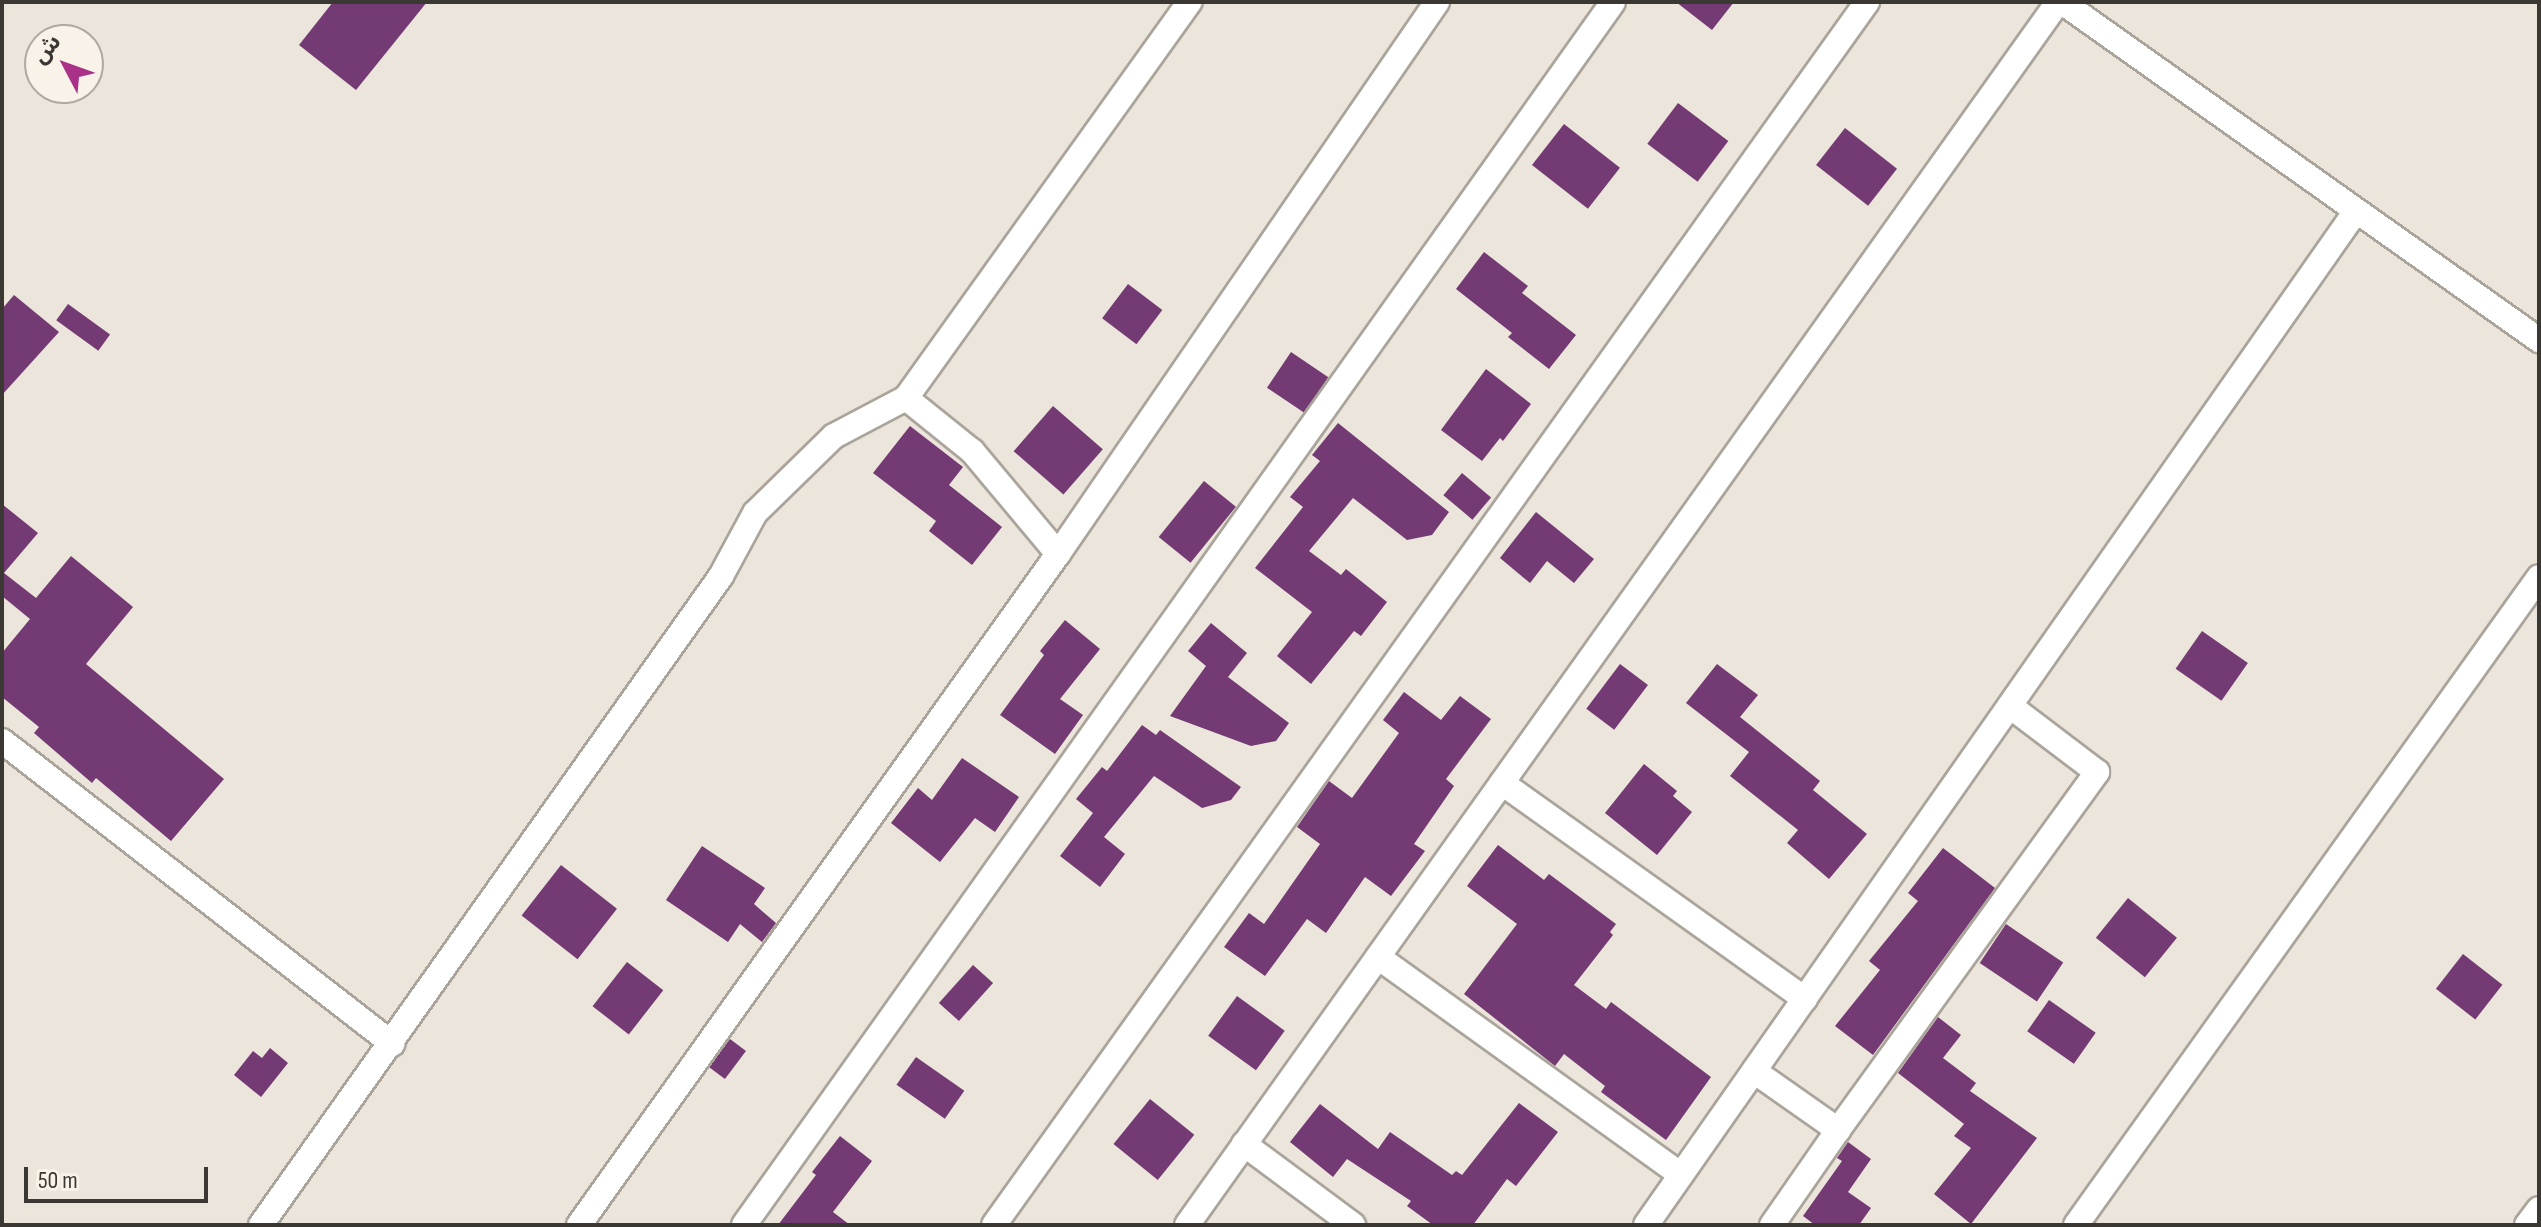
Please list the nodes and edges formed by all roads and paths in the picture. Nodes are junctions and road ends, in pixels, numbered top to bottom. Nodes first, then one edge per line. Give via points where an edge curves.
1 (1189, 2) edge
2 (1437, 2) edge
3 (1613, 2) edge
4 (1867, 2) edge
5 (2060, 2) edge
6 (2356, 211) junction
7 (2539, 340) edge
8 (906, 398) junction
9 (1058, 554) junction
10 (2539, 577) edge
11 (2010, 706) junction
12 (2, 741) edge
13 (1502, 783) junction
14 (1378, 957) junction
15 (1805, 999) junction
16 (392, 1044) junction
17 (1754, 1071) junction
18 (1838, 1130) junction
19 (1244, 1144) junction
20 (1681, 1175) junction
21 (2539, 1209) edge
22 (261, 1225) edge
23 (579, 1225) edge
24 (744, 1225) edge
25 (994, 1225) edge
26 (1187, 1225) edge
27 (1353, 1225) edge
28 (1646, 1225) edge
29 (1772, 1225) edge
30 (2076, 1225) edge
31 (2527, 1225) edge

1 - 8 street
2 - 9 street
3 - 24 street
4 - 25 street
5 - 6 street
5 - 13 street
6 - 7 street
6 - 11 street
8 - 9 street via 972,451
8 - 16 street via 834,436 755,513 721,576
9 - 23 street
10 - 30 street
11 - 15 street
11 - 18 street via 2097,772
12 - 16 street
13 - 14 street
13 - 15 street
14 - 19 street
14 - 20 street
15 - 17 street
16 - 22 street
17 - 18 street
17 - 20 street
18 - 29 street
19 - 26 street
19 - 27 street
20 - 28 street
21 - 31 street

